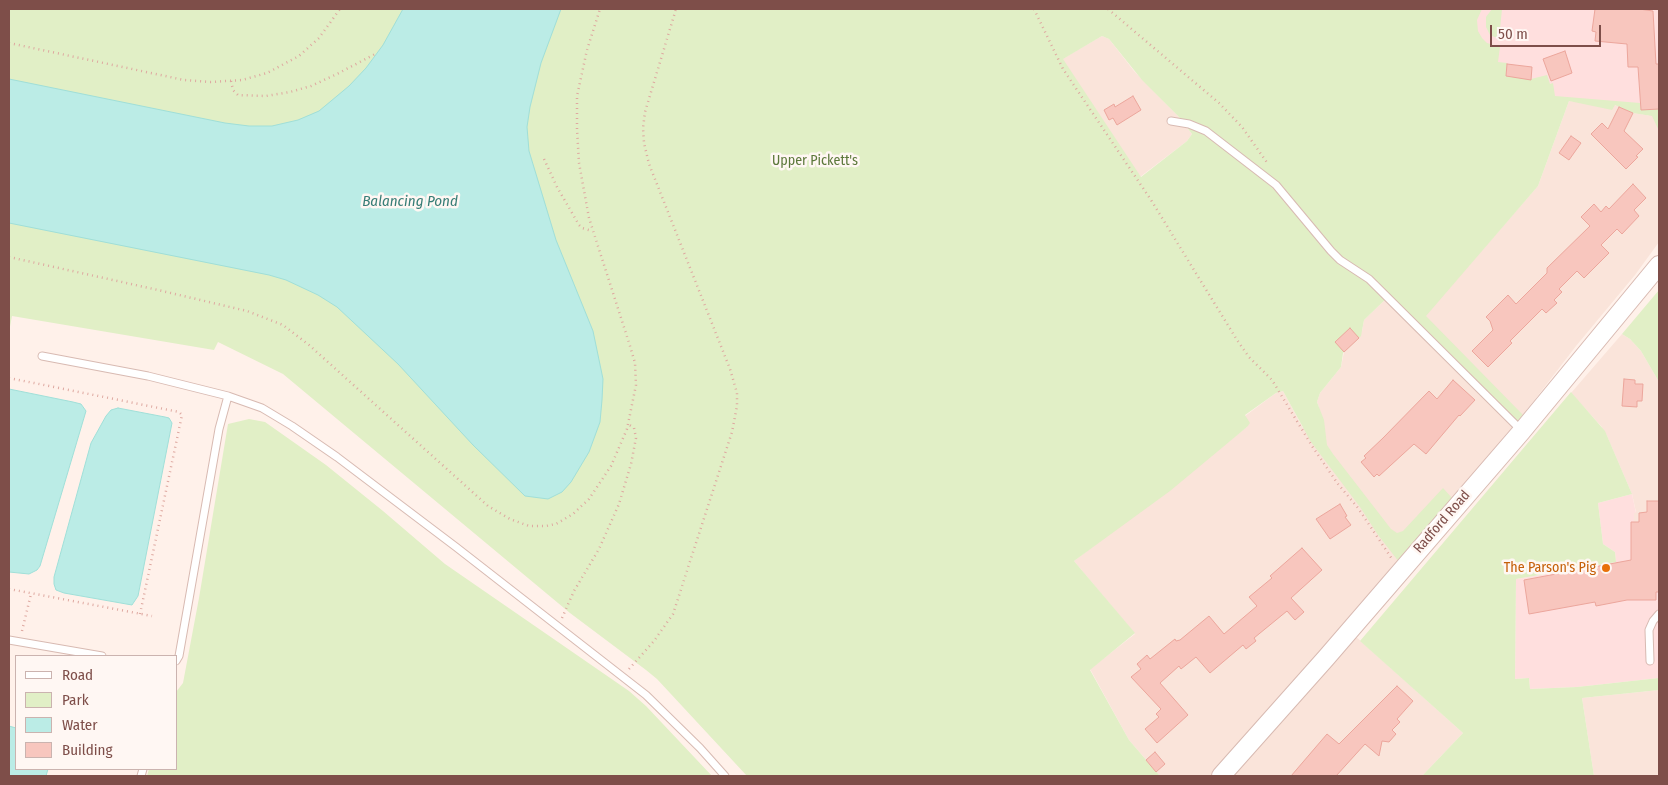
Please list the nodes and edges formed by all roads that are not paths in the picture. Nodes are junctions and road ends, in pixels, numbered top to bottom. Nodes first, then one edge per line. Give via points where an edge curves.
1 (1171, 121) dead end
2 (1659, 265) edge
3 (42, 356) dead end
4 (228, 396) junction
5 (1522, 431) junction
6 (1659, 614) edge
7 (9, 640) edge
8 (96, 655) edge
9 (178, 658) edge
10 (1650, 661) dead end
11 (725, 776) edge
12 (1221, 776) edge

1 - 5 lane via 1206,131 1276,185 1331,251 1369,279
2 - 5 street, Radford Road
3 - 4 lane via 148,376
4 - 9 lane via 219,429
4 - 11 lane via 262,408 337,457 559,626 646,695
5 - 12 street, Radford Road
6 - 10 lane via 1649,630
7 - 8 lane

